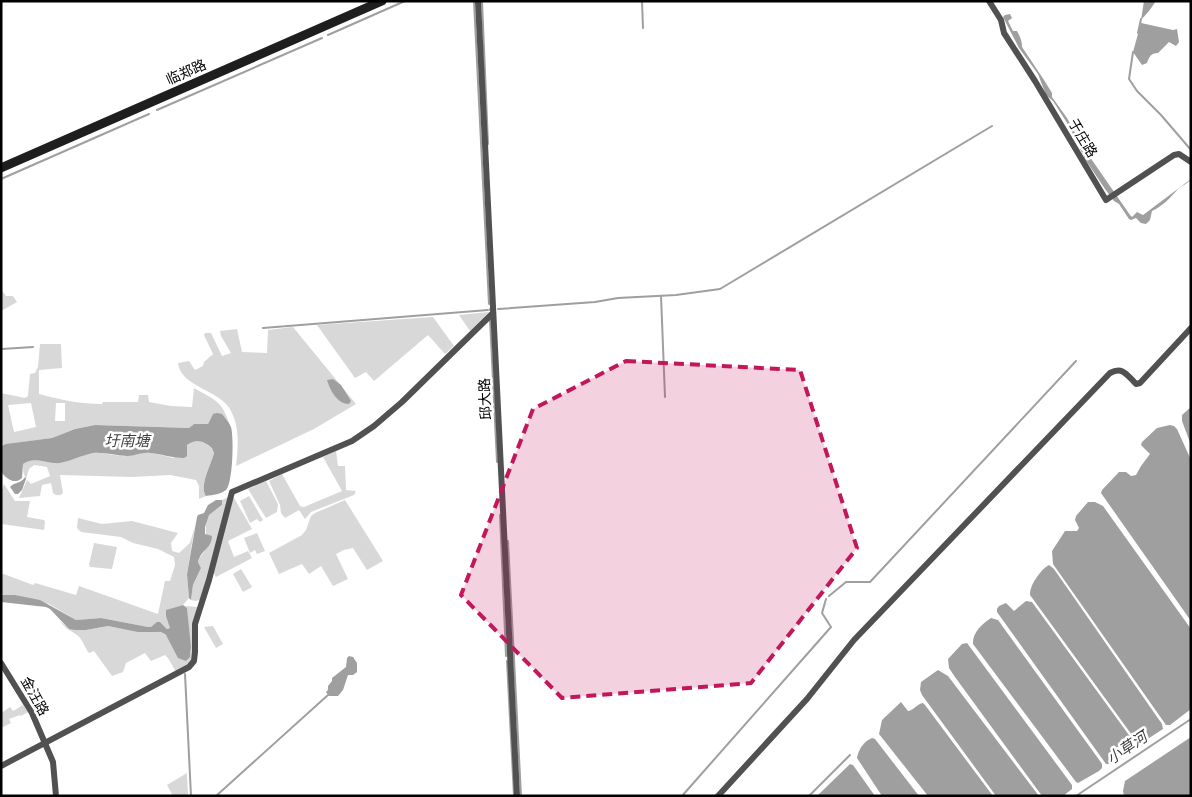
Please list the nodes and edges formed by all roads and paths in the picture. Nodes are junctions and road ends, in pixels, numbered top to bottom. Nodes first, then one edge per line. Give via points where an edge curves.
1 (382, 1) edge
2 (478, 1) edge
3 (989, 1) edge
4 (1191, 162) edge
5 (1, 168) edge
6 (493, 312) junction
7 (1191, 328) edge
8 (1, 663) edge
9 (45, 744) junction
10 (1, 766) edge
11 (56, 796) edge
12 (517, 796) edge
13 (718, 796) edge

1 - 5 main road, 临郑路
2 - 6 street, 邱大路
3 - 4 street, 于庄路 via 1001,20 1004,33 1106,200 1174,155 1179,154
6 - 9 street via 402,402 354,440 232,492 195,624 193,663
6 - 12 street, 邱大路
7 - 13 street via 1140,383 1136,384 1122,370 1110,373 854,640 807,699
8 - 9 street, 金汪路 via 32,714
9 - 10 street
9 - 11 street, 金汪路 via 53,762

